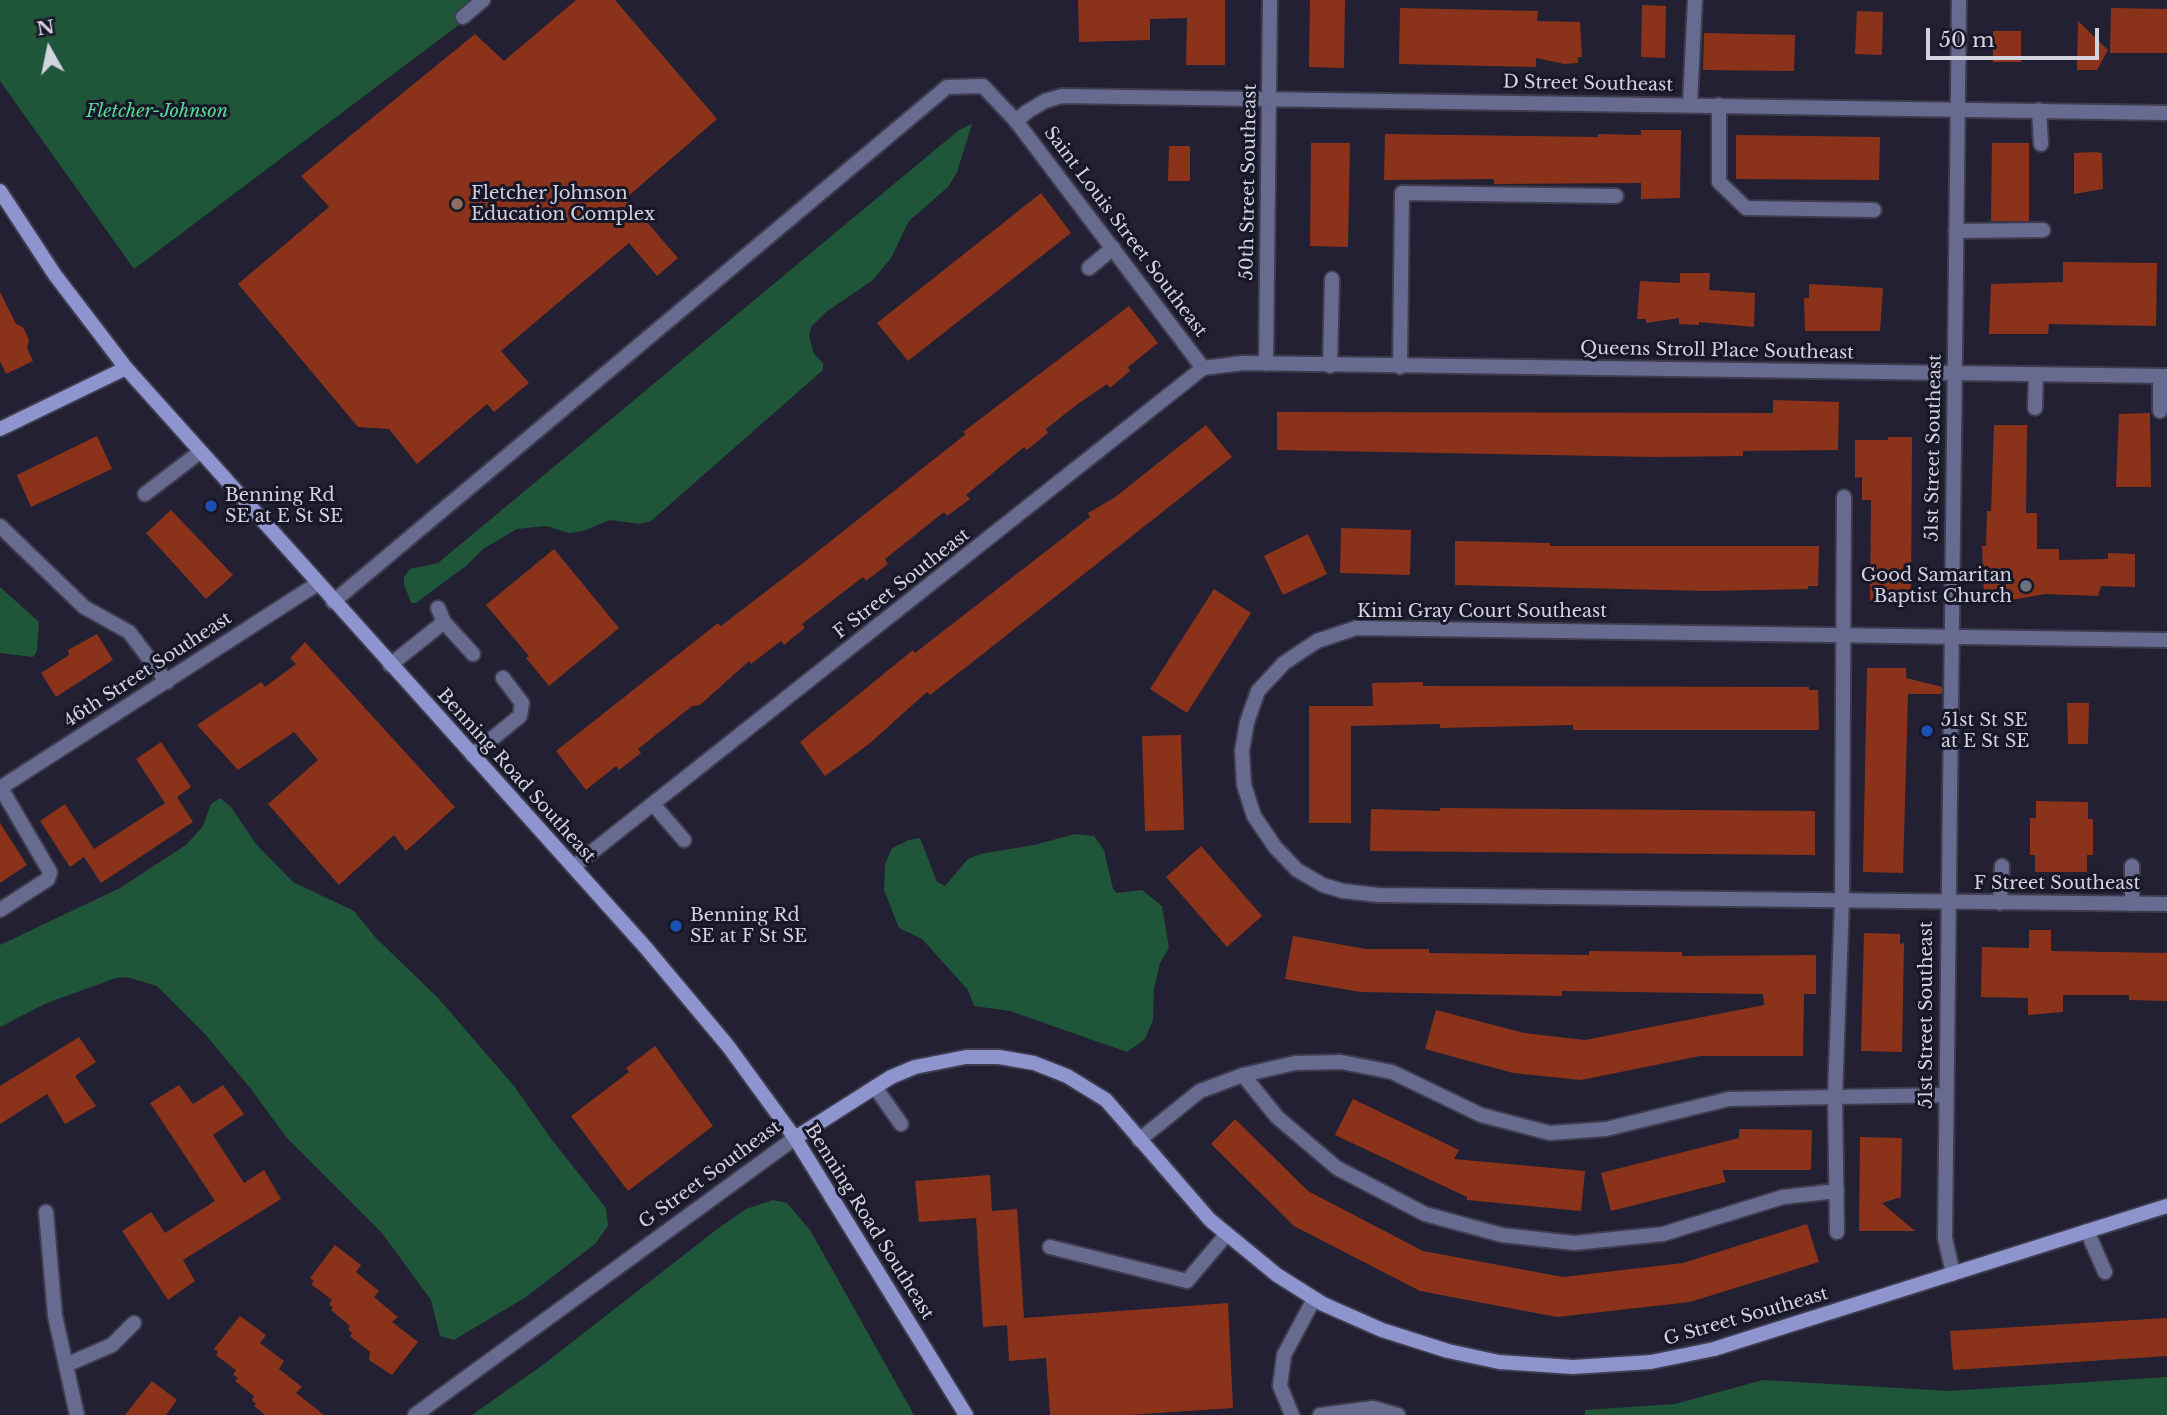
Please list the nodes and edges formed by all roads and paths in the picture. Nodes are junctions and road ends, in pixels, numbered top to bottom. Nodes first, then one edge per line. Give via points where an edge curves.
1 (483, 0) edge
2 (1270, 0) edge
3 (1695, 0) edge
4 (1959, 0) edge
5 (463, 17) dead end
6 (1269, 100) junction
7 (1690, 104) junction
8 (1719, 105) junction
9 (1958, 108) junction
10 (2039, 110) junction
11 (2167, 113) edge
12 (1016, 121) junction
13 (2041, 144) dead end
14 (0, 191) edge
15 (1616, 197) dead end
16 (1874, 210) dead end
17 (2043, 230) dead end
18 (1956, 231) junction
19 (1113, 248) junction
20 (1089, 268) dead end
21 (1332, 279) dead end
22 (1266, 364) junction
23 (1330, 366) junction
24 (1400, 367) junction
25 (126, 368) junction
26 (1203, 368) junction
27 (1955, 373) junction
28 (2036, 374) junction
29 (2164, 376) edge
30 (2035, 408) dead end
31 (2160, 411) dead end
32 (0, 429) edge
33 (200, 452) junction
34 (145, 494) dead end
35 (1843, 497) dead end
36 (0, 526) edge
37 (317, 584) junction
38 (333, 602) junction
39 (438, 608) dead end
40 (444, 622) junction
41 (1843, 636) junction
42 (1952, 637) junction
43 (2167, 640) edge
44 (473, 654) dead end
45 (390, 665) junction
46 (503, 678) dead end
47 (167, 682) junction
48 (472, 755) junction
49 (0, 788) edge
50 (653, 804) junction
51 (684, 840) dead end
52 (2002, 866) dead end
53 (2132, 866) dead end
54 (573, 867) junction
55 (1842, 900) junction
56 (1948, 902) junction
57 (2000, 902) junction
58 (2132, 904) junction
59 (2167, 904) edge
60 (0, 909) edge
61 (1243, 1075) junction
62 (875, 1087) junction
63 (1946, 1095) junction
64 (1835, 1096) junction
65 (901, 1124) dead end
66 (795, 1138) junction
67 (1139, 1140) junction
68 (1837, 1191) junction
69 (2167, 1206) edge
70 (46, 1212) dead end
71 (2087, 1231) junction
72 (1837, 1232) dead end
73 (1226, 1235) junction
74 (1050, 1247) dead end
75 (2105, 1272) dead end
76 (1953, 1274) junction
77 (1314, 1299) junction
78 (134, 1323) dead end
79 (66, 1365) junction
80 (78, 1415) edge
81 (415, 1415) edge
82 (966, 1415) edge
83 (1292, 1415) edge
84 (1320, 1415) edge
85 (1398, 1415) edge

1 - 5 street
2 - 6 street, 50th Street Southeast
3 - 7 street
4 - 9 street, 51st Street Southeast
6 - 7 street, D Street Southeast
6 - 12 street, D Street Southeast via 1062,96 1045,101
6 - 22 street, 50th Street Southeast
7 - 8 street, D Street Southeast
8 - 9 street, D Street Southeast
8 - 16 street via 1719,183 1746,208
9 - 10 street, D Street Southeast
9 - 18 street, 51st Street Southeast
10 - 11 street, D Street Southeast
10 - 13 street
12 - 19 street, Saint Louis Street Southeast
12 - 38 street, Saint Louis Street Southeast via 983,86 947,87
14 - 25 street, Benning Road Southeast via 55,275
15 - 24 street via 1402,193
17 - 18 street
18 - 27 street, 51st Street Southeast
19 - 20 street
19 - 26 street, Saint Louis Street Southeast
21 - 23 street
22 - 23 street, Queens Stroll Place Southeast
22 - 26 street
23 - 24 street, Queens Stroll Place Southeast
24 - 27 street, Queens Stroll Place Southeast
25 - 32 street
25 - 33 street, Benning Road Southeast
26 - 50 street, F Street Southeast
27 - 28 street, Queens Stroll Place Southeast
27 - 42 street, 51st Street Southeast
28 - 29 street, Queens Stroll Place Southeast
28 - 30 street
29 - 31 street
33 - 34 street
33 - 37 street, Benning Road Southeast
35 - 41 street
36 - 47 street via 84,607 129,632
37 - 38 street, Benning Road Southeast
37 - 47 street, 46th Street Southeast
38 - 45 street, Benning Road Southeast
39 - 40 street
40 - 44 street
40 - 45 street
41 - 42 street, Kimi Gray Court Southeast
41 - 55 street
41 - 55 street, Kimi Gray Court Southeast via 1356,628 1317,640 1284,663 1258,691 1242,751 1244,785 1254,816 1275,848 1297,870 1343,891
42 - 43 street, Kimi Gray Court Southeast
42 - 56 street, 51st Street Southeast
45 - 48 street, Benning Road Southeast
46 - 48 street via 522,703 520,716
47 - 49 street, 46th Street Southeast
48 - 54 street, Benning Road Southeast
49 - 60 street via 50,872 48,879
50 - 51 street
50 - 54 street, F Street Southeast
52 - 57 street
53 - 58 street
54 - 66 street, Benning Road Southeast via 681,988
55 - 56 street, Kimi Gray Court Southeast
55 - 64 street
56 - 57 street, F Street Southeast
56 - 63 street, 51st Street Southeast
57 - 58 street, F Street Southeast
58 - 59 street, F Street Southeast
61 - 64 street via 1295,1063 1341,1062 1392,1072 1481,1115 1550,1133 1606,1129 1728,1099
61 - 67 street via 1200,1091
61 - 68 street via 1277,1117 1337,1168 1425,1214 1502,1235 1574,1243 1663,1234 1783,1197
62 - 65 street
62 - 66 street, G Street Southeast
62 - 67 street, G Street Southeast via 915,1067 949,1058 1023,1060 1088,1087 1114,1108
63 - 64 street
63 - 76 street, 51st Street Southeast via 1945,1238
64 - 68 street
66 - 81 street, G Street Southeast
66 - 82 street, Benning Road Southeast
67 - 73 street, G Street Southeast
68 - 72 street
69 - 71 street, G Street Southeast
70 - 79 street via 55,1316
71 - 75 street
71 - 76 street, G Street Southeast
73 - 74 street via 1187,1281
73 - 77 street, G Street Southeast
76 - 77 street, G Street Southeast via 1714,1349 1606,1367 1516,1363 1457,1353 1382,1330
77 - 83 street via 1284,1355 1280,1386
78 - 79 street via 112,1345
79 - 80 street
84 - 85 street via 1373,1408

